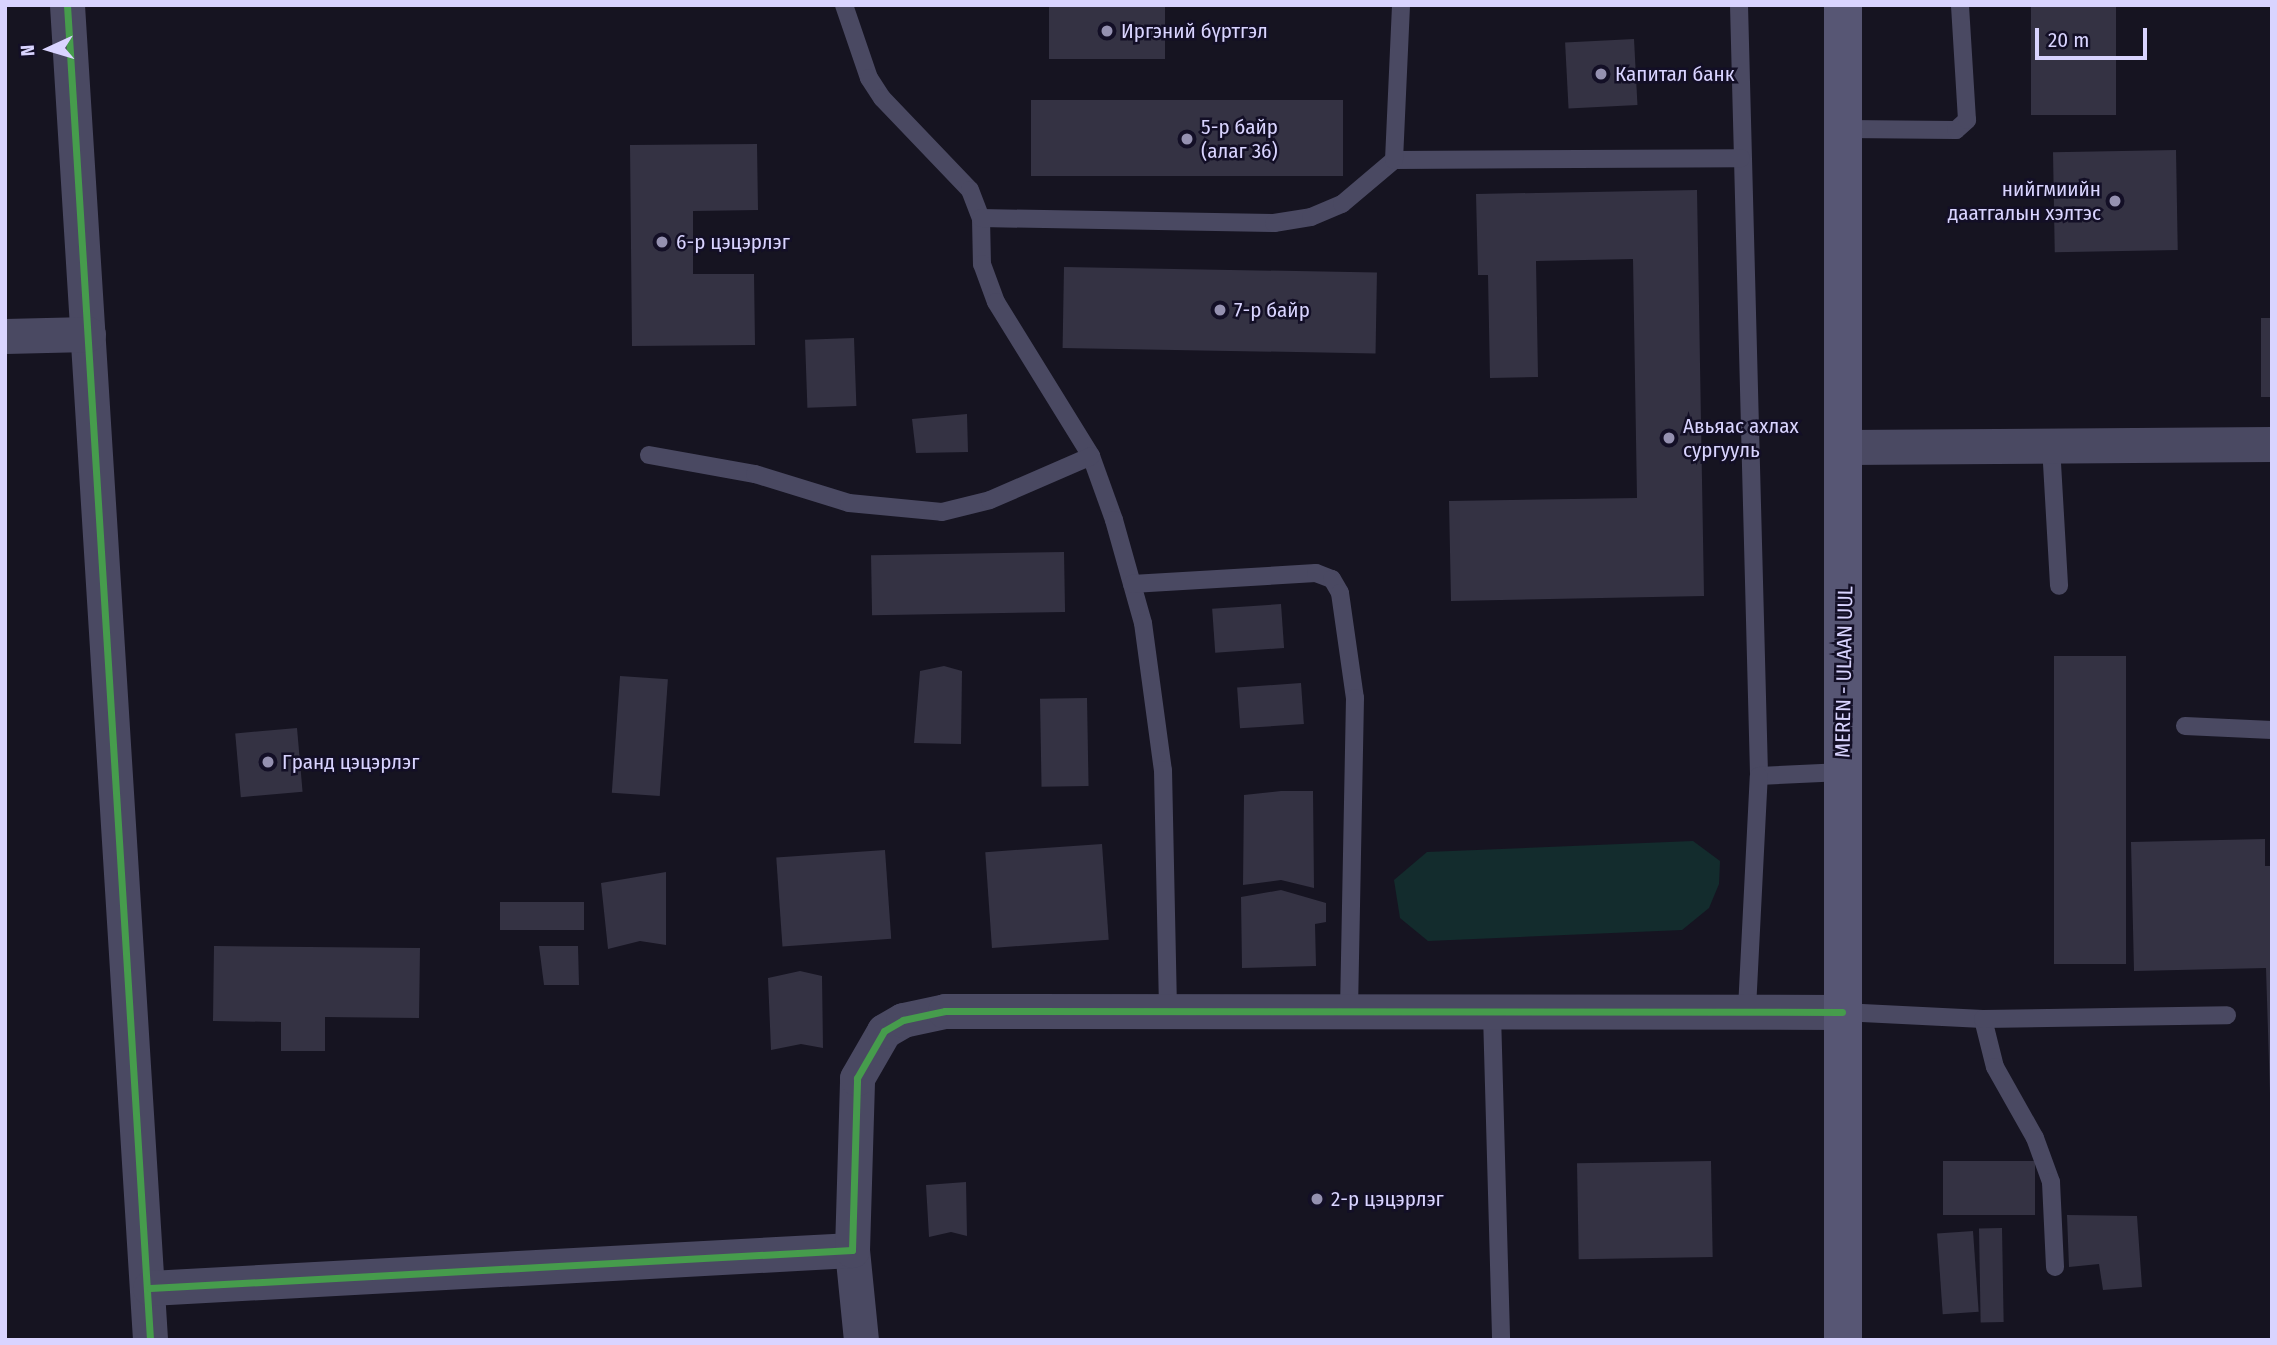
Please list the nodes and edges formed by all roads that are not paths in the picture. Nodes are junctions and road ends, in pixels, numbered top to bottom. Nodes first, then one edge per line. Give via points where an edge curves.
1 (67, 5) edge
2 (844, 5) edge
3 (1401, 5) edge
4 (1739, 5) edge
5 (1843, 5) edge
6 (1960, 5) edge
7 (1846, 129) junction
8 (1741, 158) junction
9 (1395, 160) junction
10 (981, 218) junction
11 (88, 334) junction
12 (5, 336) edge
13 (2272, 444) edge
14 (2051, 446) junction
15 (1847, 447) junction
16 (649, 455) dead end
17 (1091, 456) junction
18 (1132, 584) junction
19 (2059, 586) dead end
20 (2185, 726) dead end
21 (2272, 730) edge
22 (1843, 772) junction
23 (1759, 776) junction
24 (1747, 1009) junction
25 (1349, 1010) junction
26 (1168, 1011) junction
27 (1842, 1012) junction
28 (1492, 1014) junction
29 (2227, 1015) dead end
30 (1983, 1019) junction
31 (852, 1250) junction
32 (2055, 1267) dead end
33 (150, 1288) junction
34 (150, 1340) edge
35 (861, 1340) edge
36 (1501, 1340) edge
37 (1843, 1340) edge

1 - 11 street
2 - 10 lane via 869,78 898,115 962,176
3 - 9 lane
4 - 8 lane
5 - 7 street, MEREN - ULAAN UUL
6 - 7 lane via 1967,120 1956,130
7 - 15 street, MEREN - ULAAN UUL
8 - 9 lane
8 - 23 lane
9 - 10 lane via 1342,204 1286,221
10 - 17 lane via 982,264 996,302
11 - 12 street
11 - 33 street
13 - 14 street
14 - 15 street
14 - 19 lane
15 - 22 street, MEREN - ULAAN UUL
16 - 17 lane via 755,474 849,503 942,512 990,500
17 - 18 lane
18 - 25 lane via 1316,573 1332,579 1340,593 1355,698
18 - 26 lane via 1163,770
20 - 21 lane
22 - 23 lane
22 - 27 street, MEREN - ULAAN UUL
23 - 24 lane
24 - 27 street
24 - 28 street
25 - 26 street
25 - 28 street
26 - 31 street via 944,1011 903,1020 884,1031 857,1078
27 - 30 lane
27 - 37 street, MEREN - ULAAN UUL
28 - 36 lane
29 - 30 lane
30 - 32 lane via 1995,1067 2035,1138 2051,1182
31 - 33 street
31 - 35 street
33 - 34 street

